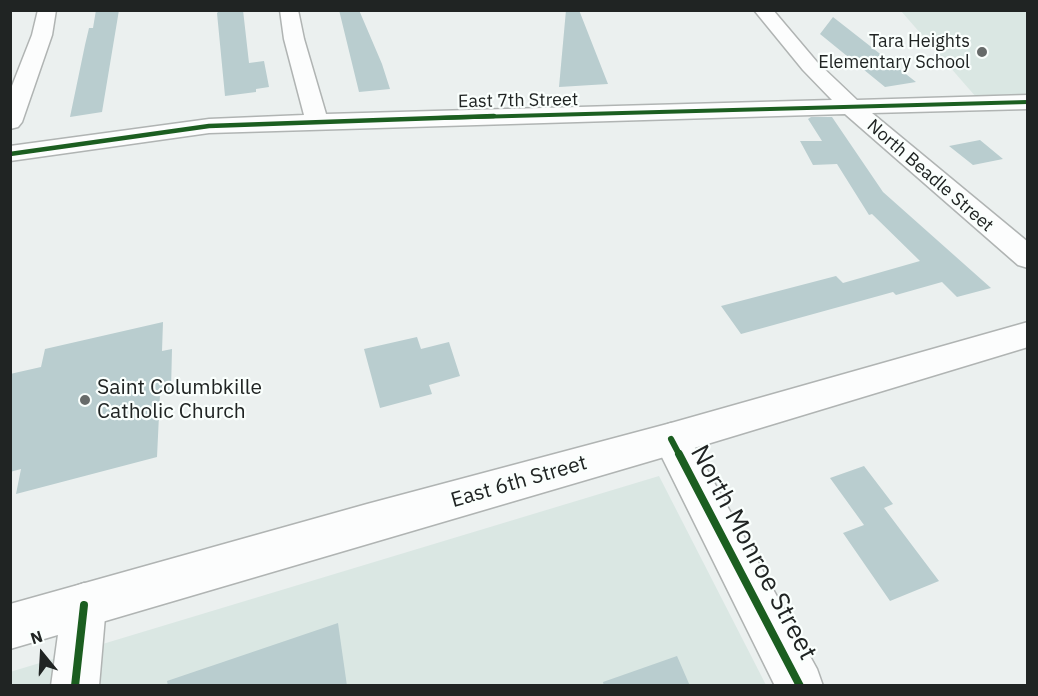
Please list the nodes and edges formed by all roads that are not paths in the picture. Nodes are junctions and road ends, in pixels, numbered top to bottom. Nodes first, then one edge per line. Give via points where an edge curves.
1 (48, 10) edge
2 (289, 10) edge
3 (763, 10) edge
4 (1028, 102) edge
5 (852, 108) junction
6 (317, 121) junction
7 (10, 122) edge
8 (11, 154) edge
9 (1028, 258) edge
10 (1028, 334) edge
11 (671, 440) junction
12 (84, 605) junction
13 (10, 627) edge
14 (75, 686) edge
15 (800, 686) edge

1 - 7 street
2 - 6 street
3 - 5 street, North Beadle Street
4 - 5 street, East 7th Street
5 - 6 street, East 7th Street
5 - 9 street, North Beadle Street
6 - 8 street, East 7th Street via 209,126
10 - 11 street, East 6th Street
11 - 12 street, East 6th Street
11 - 15 street, North Monroe Street
12 - 13 street, East 6th Street
12 - 14 street

